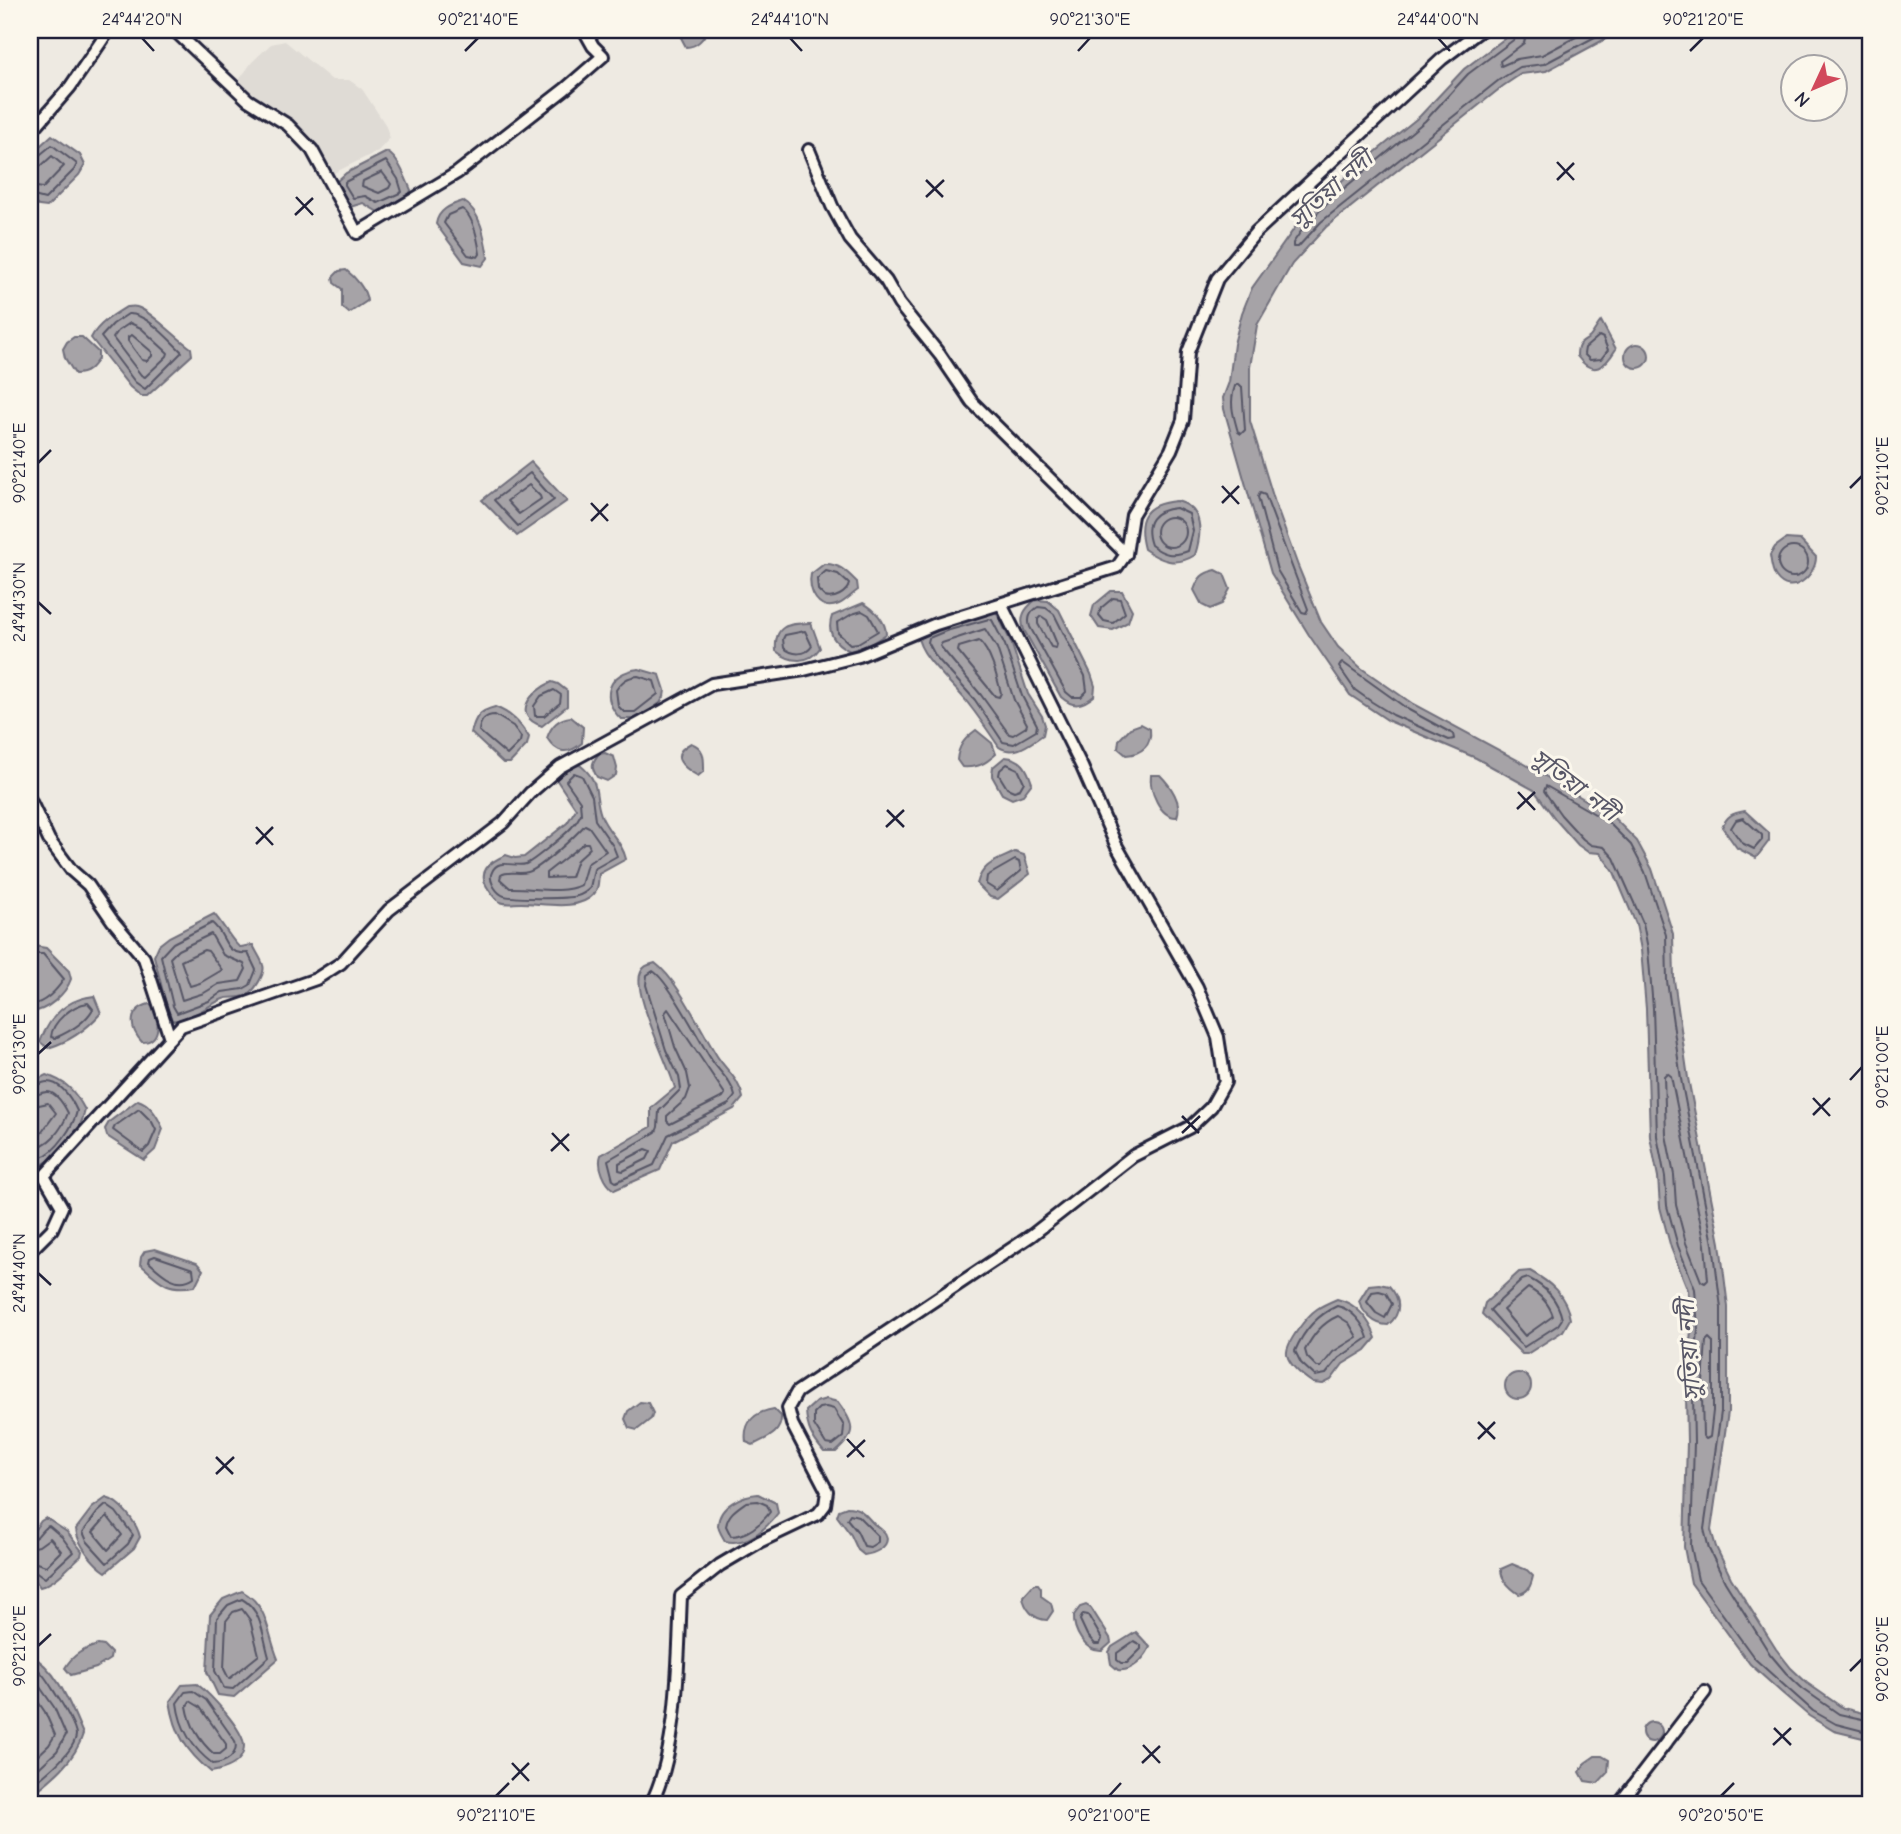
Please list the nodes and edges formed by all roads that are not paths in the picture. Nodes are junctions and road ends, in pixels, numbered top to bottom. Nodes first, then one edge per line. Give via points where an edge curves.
1 (108, 30) edge
2 (174, 30) edge
3 (584, 30) edge
4 (1481, 30) edge
5 (30, 133) edge
6 (809, 150) dead end
7 (1126, 554) junction
8 (1001, 604) junction
9 (30, 800) edge
10 (170, 1038) junction
11 (30, 1251) edge
12 (1705, 1692) dead end
13 (651, 1804) edge
14 (1619, 1804) edge

1 - 5 street via 70,87
2 - 3 street via 248,100 288,125 312,150 357,233 457,173 603,56
4 - 7 street via 1442,59 1265,223 1217,279 1188,352 1183,420 1171,450 1132,515
6 - 7 street via 850,239 886,281 972,402
7 - 8 street via 1117,567
8 - 10 street via 936,624 859,656 712,684 560,767 503,823 389,910 341,963 316,979 181,1026
8 - 13 street via 1116,845 1197,987 1218,1037 1225,1082 1211,1107 1190,1127 1133,1156 1031,1236 797,1392 788,1408 827,1491 825,1505 818,1514 720,1565 681,1596 677,1687 660,1787
9 - 10 street via 72,872 88,885 144,958
10 - 11 street via 44,1176 62,1207 52,1229
12 - 14 street

